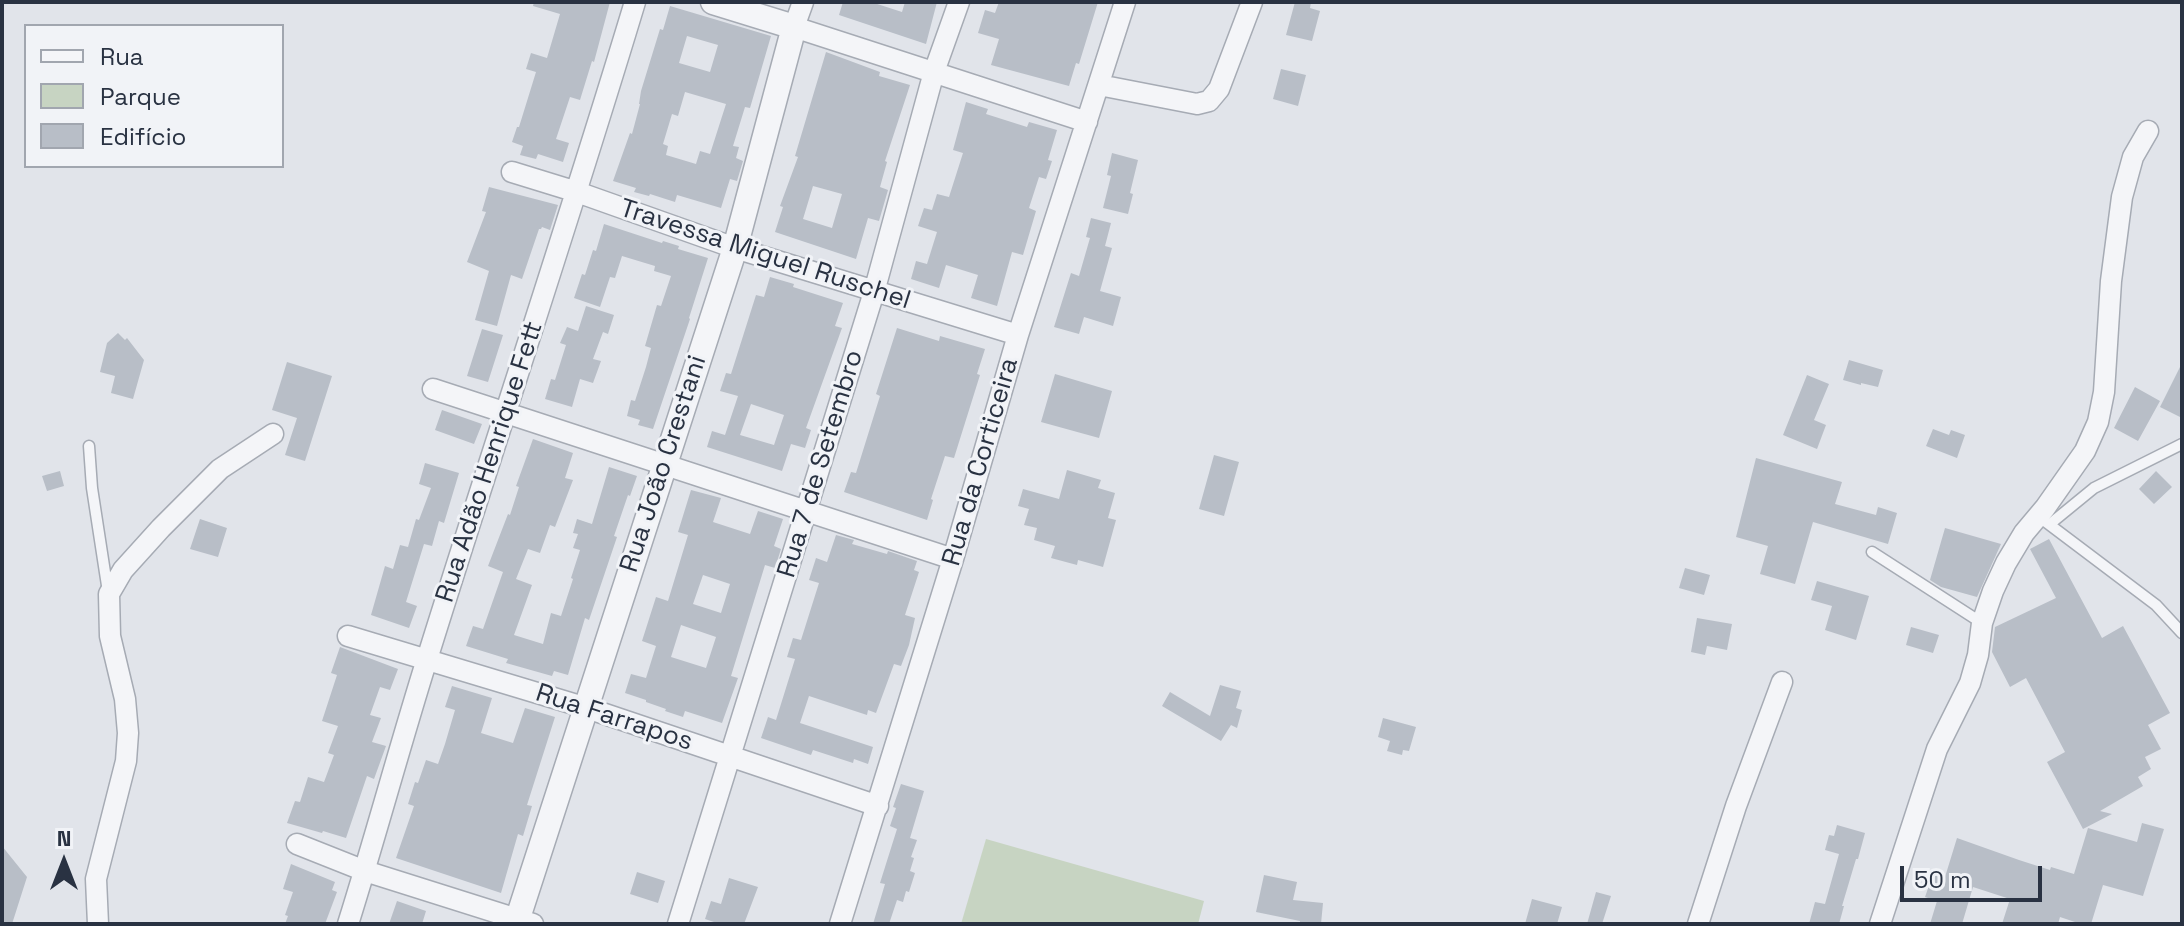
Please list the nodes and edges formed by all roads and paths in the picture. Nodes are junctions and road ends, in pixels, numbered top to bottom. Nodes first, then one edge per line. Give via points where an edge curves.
1 (635, 2) edge
2 (713, 2) edge
3 (803, 2) edge
4 (959, 2) edge
5 (1125, 2) edge
6 (1252, 2) edge
7 (794, 27) junction
8 (934, 72) junction
9 (1099, 85) junction
10 (1087, 122) junction
11 (2148, 131) dead end
12 (512, 172) dead end
13 (577, 192) junction
14 (735, 248) junction
15 (874, 292) junction
16 (1018, 335) junction
17 (433, 389) dead end
18 (505, 411) junction
19 (273, 434) dead end
20 (2182, 444) edge
21 (89, 446) dead end
22 (664, 463) junction
23 (807, 509) junction
24 (2044, 520) junction
25 (1872, 552) dead end
26 (953, 559) junction
27 (109, 594) junction
28 (1982, 623) junction
29 (2182, 633) edge
30 (348, 636) dead end
31 (426, 661) junction
32 (1782, 682) dead end
33 (587, 708) junction
34 (730, 756) junction
35 (878, 806) junction
36 (297, 844) dead end
37 (365, 871) junction
38 (522, 922) edge
39 (98, 924) edge
40 (348, 924) edge
41 (678, 924) edge
42 (840, 924) edge
43 (1698, 924) edge
44 (1880, 924) edge

1 - 13 street, Rua Adão Henrique Fett
2 - 7 street
3 - 7 street, Rua João Crestani
4 - 8 street, Rua 7 de Setembro
5 - 9 street, Rua da Corticeira
6 - 9 street via 1219,89 1209,101 1197,104
7 - 8 street
7 - 14 street, Rua João Crestani
8 - 10 street
8 - 15 street, Rua 7 de Setembro
9 - 10 street, Rua da Corticeira
10 - 16 street, Rua da Corticeira
11 - 24 street via 2133,157 2122,197 2098,422
12 - 13 street, Travessa Miguel Ruschel
13 - 14 street, Travessa Miguel Ruschel
13 - 18 street, Rua Adão Henrique Fett
14 - 15 street, Travessa Miguel Ruschel
14 - 22 street, Rua João Crestani
15 - 16 street, Travessa Miguel Ruschel
15 - 23 street, Rua 7 de Setembro
16 - 26 street, Rua da Corticeira
17 - 18 street
18 - 22 street
18 - 31 street, Rua Adão Henrique Fett
19 - 27 street via 220,469 123,570
20 - 24 lane
21 - 27 lane
22 - 23 street
22 - 33 street, Rua João Crestani
23 - 26 street
23 - 34 street, Rua 7 de Setembro
24 - 28 street via 2024,533
24 - 29 lane via 2156,605
25 - 28 lane
26 - 35 street, Rua da Corticeira
27 - 39 street via 110,636 128,733 126,761 96,879
28 - 44 street via 1970,683 1937,749
30 - 31 street, Rua Farrapos
31 - 33 street, Rua Farrapos
31 - 37 street, Rua Adão Henrique Fett
32 - 43 street
33 - 34 street, Rua Farrapos
33 - 38 street, Rua João Crestani
34 - 35 street, Rua Farrapos
34 - 41 street, Rua 7 de Setembro
35 - 42 street, Rua da Corticeira
36 - 37 street
37 - 38 street
37 - 40 street, Rua Adão Henrique Fett

